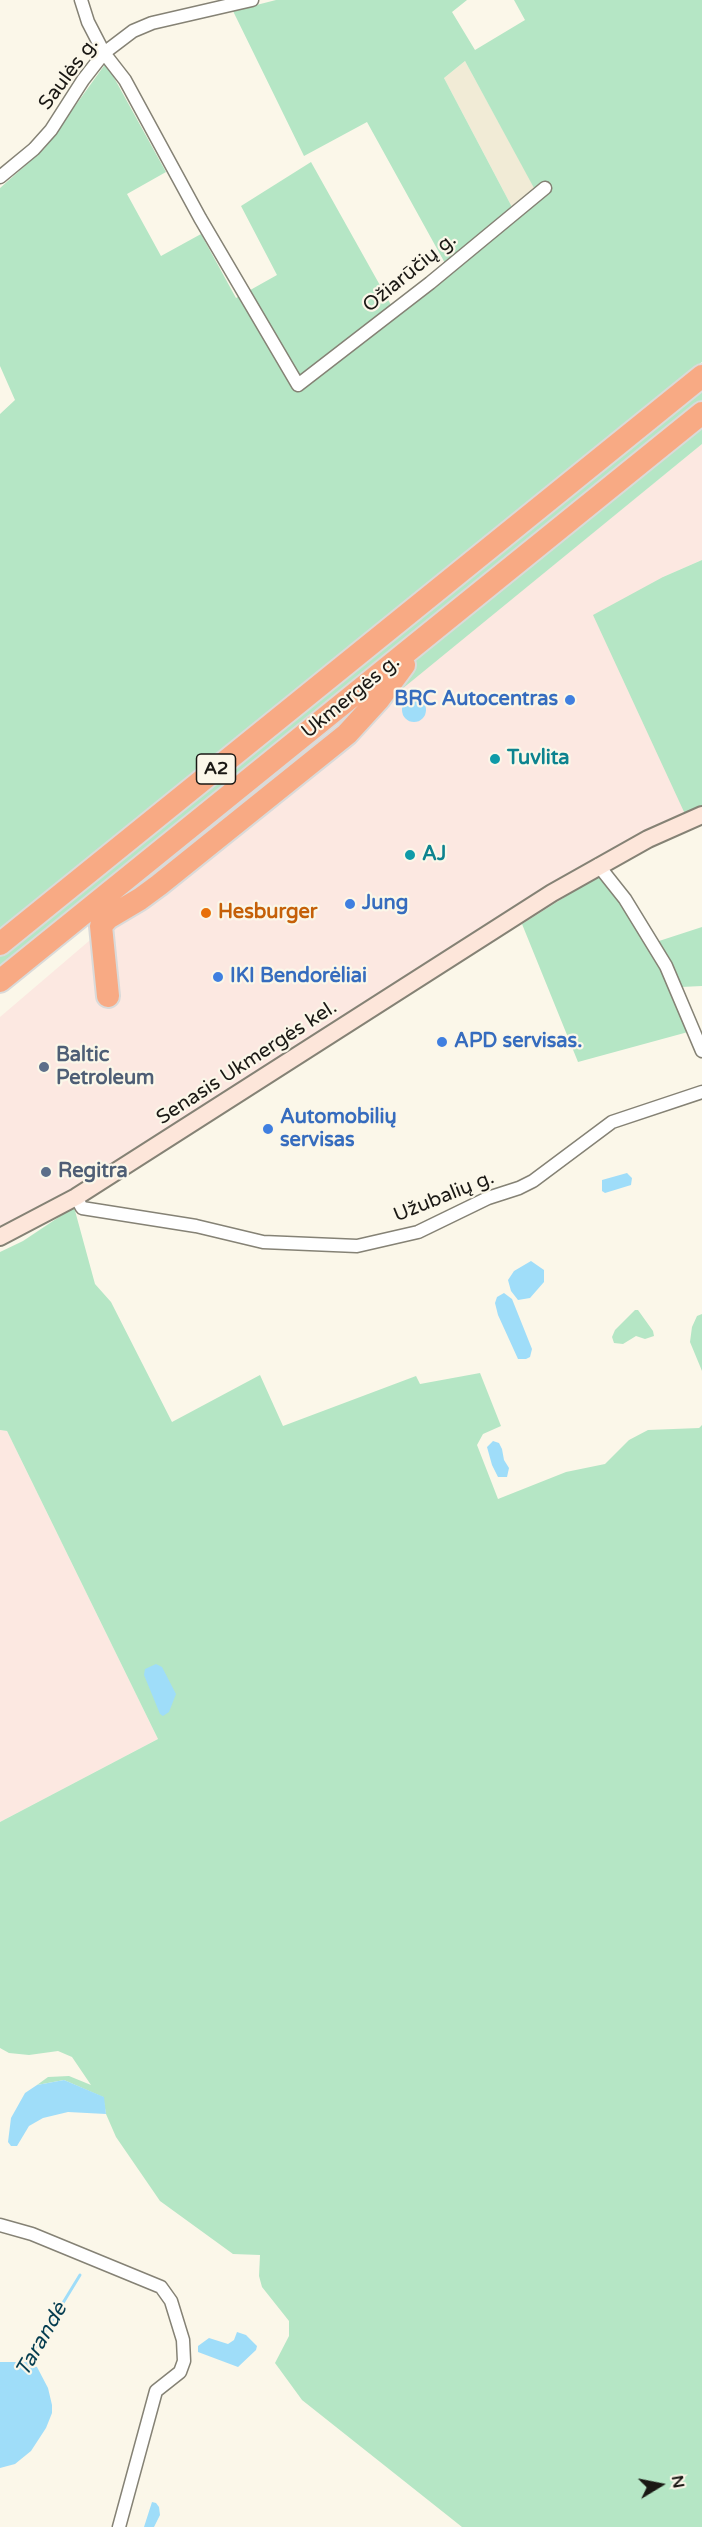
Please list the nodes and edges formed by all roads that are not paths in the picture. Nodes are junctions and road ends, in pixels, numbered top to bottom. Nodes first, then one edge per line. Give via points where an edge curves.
1 (81, 0) edge
2 (252, 0) edge
3 (104, 53) junction
4 (0, 177) edge
5 (545, 188) dead end
6 (702, 376) edge
7 (702, 413) edge
8 (453, 615) junction
9 (702, 814) edge
10 (598, 865) junction
11 (0, 944) edge
12 (0, 981) edge
13 (108, 996) dead end
14 (702, 1051) edge
15 (702, 1092) edge
16 (76, 1197) junction
17 (0, 1237) edge
18 (0, 2225) edge
19 (119, 2527) edge

1 - 3 street
2 - 3 street, Saulės g. via 152,23 133,31
3 - 4 street, Saulės g. via 51,130
3 - 5 street, Ožiarūčių g. via 125,80 298,385
6 - 11 highway, Ukmergės g. / A2
7 - 8 highway, Ukmergės g. / A2
8 - 12 highway, Ukmergės g. / A2
8 - 13 highway via 440,636 404,664 347,734 159,885 108,918 101,926
9 - 10 main road, Senasis Ukmergės kel.
10 - 14 street via 625,899 666,966
10 - 16 main road, Senasis Ukmergės kel.
15 - 16 street, Užubalių g. via 612,1122 519,1188 418,1232 357,1246 263,1242 196,1226 82,1208
16 - 17 main road, Senasis Ukmergės kel.
18 - 19 street via 32,2234 161,2288 171,2301 183,2340 184,2361 180,2372 156,2391

